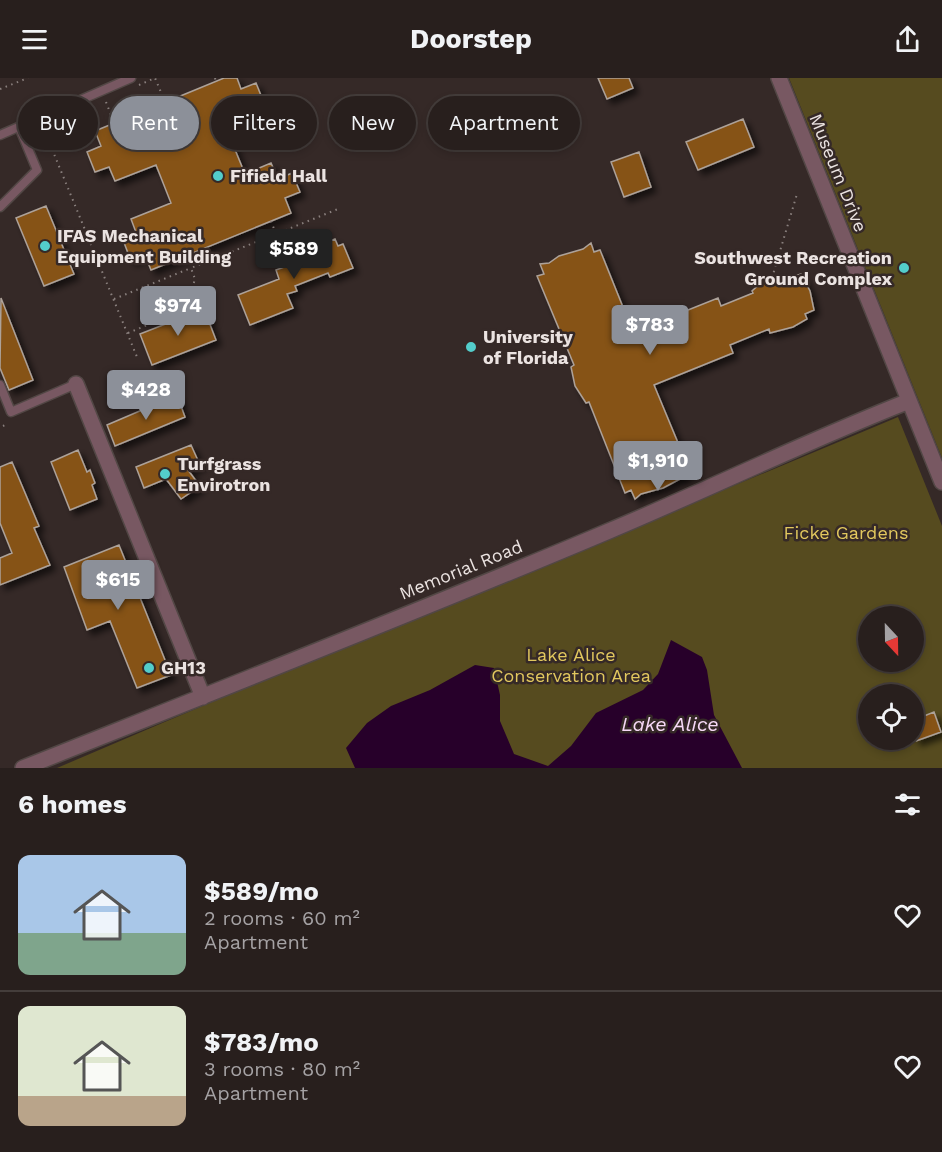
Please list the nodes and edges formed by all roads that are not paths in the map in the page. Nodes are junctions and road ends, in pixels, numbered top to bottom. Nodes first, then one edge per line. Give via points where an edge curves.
1 (131, 78) edge
2 (779, 78) edge
3 (86, 96) edge
4 (18, 127) edge
5 (0, 135) edge
6 (29, 150) edge
7 (0, 207) edge
8 (76, 384) joint
9 (0, 385) edge
10 (909, 401) junction
11 (942, 482) edge
12 (203, 697) junction
13 (23, 768) edge

1 - 3 lane
2 - 10 street, Museum Drive
4 - 5 lane
6 - 7 lane via 37,170
8 - 9 lane via 11,412
8 - 12 street
10 - 11 street, Museum Drive
10 - 12 street, Memorial Road via 607,532
12 - 13 street, Memorial Road

